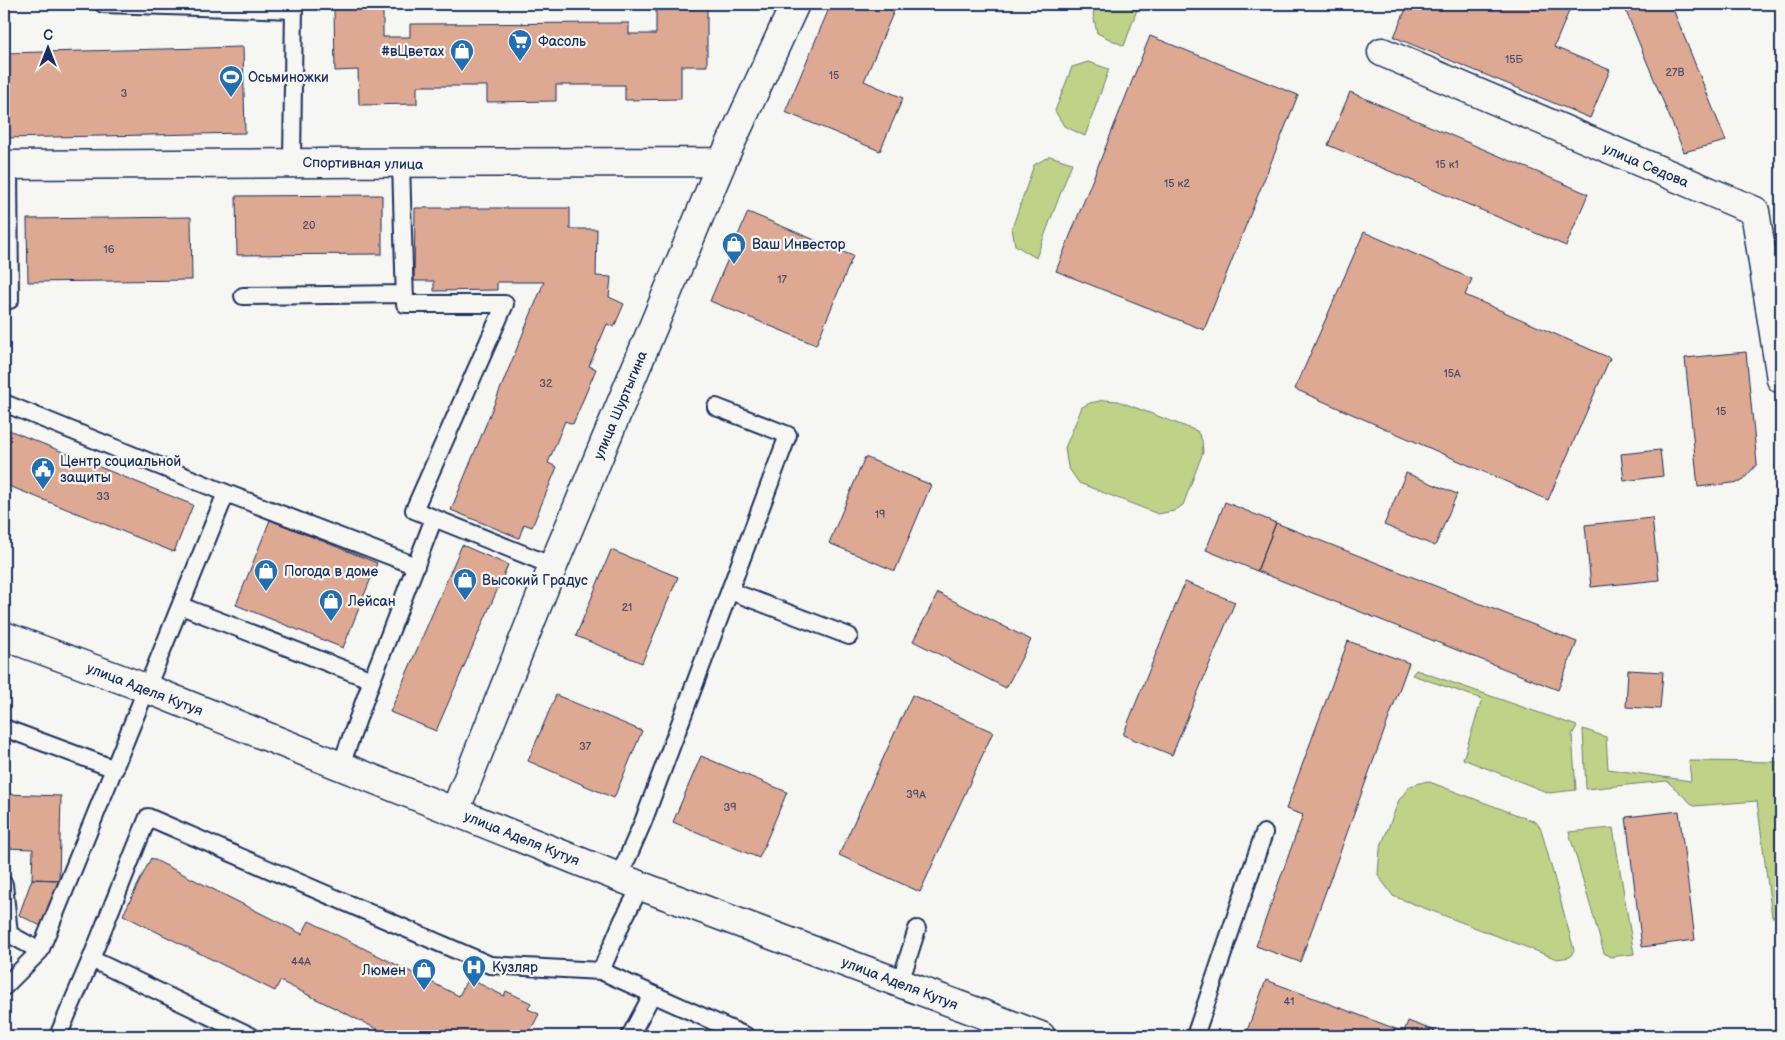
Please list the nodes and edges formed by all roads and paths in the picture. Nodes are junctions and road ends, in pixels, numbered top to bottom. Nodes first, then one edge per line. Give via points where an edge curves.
1 (103, 4) edge
2 (115, 4) edge
3 (146, 4) edge
4 (795, 4) edge
5 (294, 7) edge
6 (1382, 52) dead end
7 (292, 162) junction
8 (722, 162) junction
9 (401, 163) junction
10 (6, 165) edge
11 (405, 294) junction
12 (243, 296) dead end
13 (10, 300) dead end
14 (1781, 379) edge
15 (4, 402) edge
16 (716, 407) dead end
17 (226, 493) junction
18 (434, 518) junction
19 (416, 566) junction
20 (553, 566) junction
21 (730, 591) junction
22 (181, 606) junction
23 (4, 636) edge
24 (849, 636) dead end
25 (372, 680) junction
26 (148, 689) junction
27 (4, 728) edge
28 (341, 765) junction
29 (115, 769) junction
30 (455, 811) junction
31 (1264, 833) dead end
32 (630, 881) junction
33 (4, 884) edge
34 (918, 929) dead end
35 (40, 952) junction
36 (91, 958) junction
37 (601, 971) junction
38 (900, 983) junction
39 (5, 984) edge
40 (652, 995) junction
41 (58, 1036) edge
42 (251, 1036) edge
43 (630, 1036) edge
44 (746, 1036) edge
45 (1041, 1036) edge
46 (1195, 1036) edge

1 - 2 lane
2 - 3 lane
3 - 5 lane
4 - 8 street, улица Шуртыгина
5 - 7 lane
6 - 14 street, улица Седова via 1755,211
7 - 9 street, Спортивная улица
7 - 10 street, Спортивная улица
8 - 9 street, Спортивная улица
8 - 20 street, улица Шуртыгина
9 - 11 lane
10 - 13 lane
11 - 12 lane
11 - 18 lane via 405,304 505,304 414,510
15 - 17 lane
16 - 21 lane via 788,435
17 - 19 lane
17 - 22 lane
18 - 19 lane
18 - 20 lane
19 - 25 lane
20 - 30 street, улица Шуртыгина
21 - 24 lane
21 - 32 lane via 643,822
22 - 25 lane
22 - 26 lane
23 - 26 street, улица Аделя Кутуя
25 - 28 lane
26 - 28 street, улица Аделя Кутуя
26 - 29 lane
27 - 29 lane
28 - 30 street, улица Аделя Кутуя
29 - 35 lane
30 - 32 street, улица Аделя Кутуя
31 - 46 lane
32 - 37 lane via 623,920
32 - 38 street, улица Аделя Кутуя
33 - 35 lane via 9,934
34 - 38 lane
35 - 39 lane
36 - 37 lane via 148,817 490,965
36 - 41 lane
36 - 42 lane
37 - 40 lane
38 - 45 street, улица Аделя Кутуя
40 - 43 lane
40 - 44 lane

